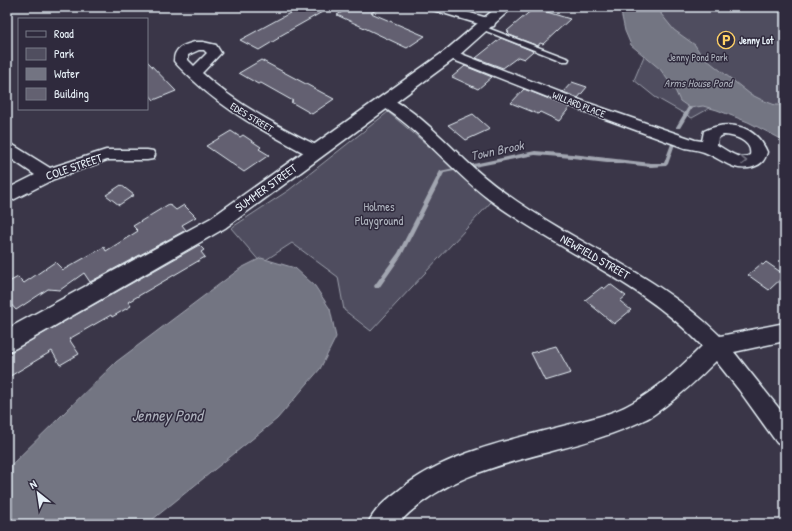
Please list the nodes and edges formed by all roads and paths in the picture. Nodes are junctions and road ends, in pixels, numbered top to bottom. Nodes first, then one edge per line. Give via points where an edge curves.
1 (438, 7) edge
2 (506, 7) edge
3 (486, 25) junction
4 (450, 54) junction
5 (565, 59) dead end
6 (195, 73) dead end
7 (385, 102) junction
8 (709, 148) dead end
9 (7, 149) edge
10 (316, 152) junction
11 (147, 155) dead end
12 (48, 174) junction
13 (7, 197) edge
14 (785, 332) edge
15 (7, 341) edge
16 (717, 346) junction
17 (785, 435) edge
18 (381, 524) edge

1 - 3 street
2 - 3 main road, SUMMER STREET
3 - 4 main road, SUMMER STREET
3 - 5 lane
4 - 7 main road, SUMMER STREET
4 - 8 street, WILLARD PLACE via 583,106
6 - 10 street, EDES STREET via 234,106
7 - 10 main road, SUMMER STREET
7 - 16 street, NEWFIELD STREET via 408,116 455,161 506,202 655,293
9 - 12 street
10 - 15 main road, SUMMER STREET via 218,223
11 - 12 street, COLE STREET via 106,155
12 - 13 street, COLE STREET
14 - 16 street
16 - 17 street, NEWFIELD STREET
16 - 18 street via 680,382 640,411 582,432 484,458 441,476 421,488

